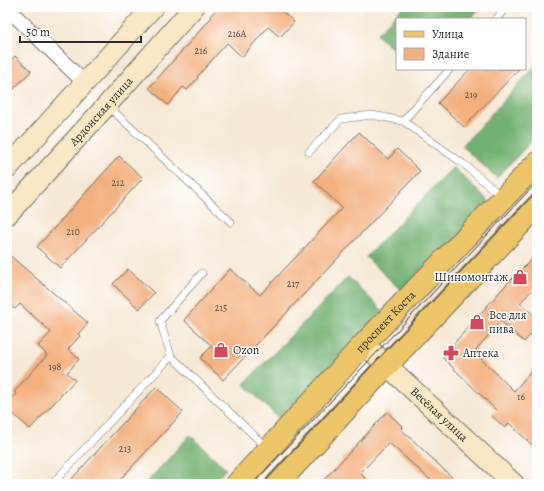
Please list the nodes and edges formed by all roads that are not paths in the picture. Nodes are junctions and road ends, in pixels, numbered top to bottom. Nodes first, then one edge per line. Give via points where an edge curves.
1 (152, 7) edge
2 (194, 7) edge
3 (507, 7) edge
4 (7, 8) edge
5 (497, 18) edge
6 (449, 70) edge
7 (85, 83) junction
8 (107, 106) junction
9 (403, 121) junction
10 (309, 152) dead end
11 (537, 163) edge
12 (7, 170) edge
13 (503, 198) junction
14 (537, 206) edge
15 (7, 215) edge
16 (231, 222) dead end
17 (202, 273) dead end
18 (364, 344) junction
19 (171, 356) junction
20 (386, 366) junction
21 (269, 450) junction
22 (52, 484) edge
23 (237, 484) edge
24 (277, 484) edge
25 (514, 484) edge

1 - 7 main road
2 - 8 main road, Ардонская улица
3 - 5 lane
4 - 7 street
6 - 9 lane
7 - 12 main road
8 - 15 main road, Ардонская улица
8 - 16 lane
9 - 10 lane via 372,115 341,119
9 - 13 lane via 465,165
11 - 13 main road, проспект Коста
13 - 18 main road, проспект Коста
14 - 20 main road
17 - 19 lane via 160,321
18 - 20 main road, Весёлая улица
18 - 21 main road, проспект Коста
19 - 21 lane
19 - 22 lane
20 - 24 main road
20 - 25 main road, Весёлая улица
21 - 23 main road, проспект Коста

